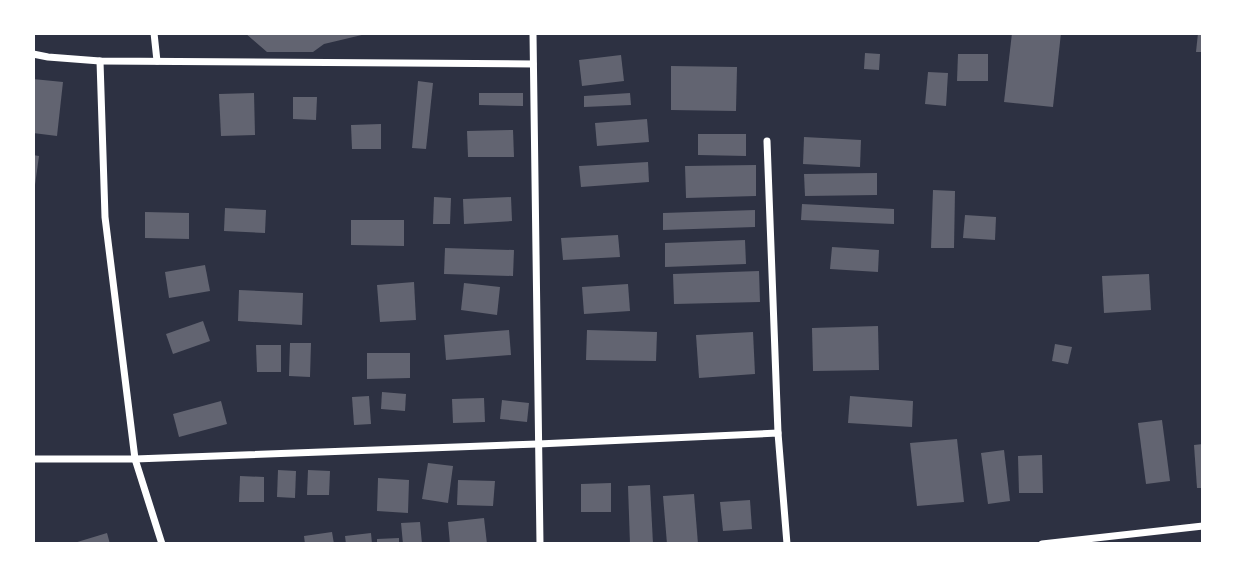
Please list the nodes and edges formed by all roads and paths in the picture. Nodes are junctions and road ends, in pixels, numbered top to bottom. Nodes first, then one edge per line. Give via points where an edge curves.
1 (154, 33) edge
2 (533, 33) edge
3 (33, 54) edge
4 (100, 61) junction
5 (157, 61) junction
6 (533, 64) junction
7 (767, 142) dead end
8 (779, 433) junction
9 (538, 444) junction
10 (33, 459) edge
11 (135, 459) junction
12 (1203, 526) edge
13 (162, 544) edge
14 (540, 544) edge
15 (787, 544) edge
16 (1042, 544) edge

1 - 5 street
2 - 6 street
3 - 4 street
4 - 5 street
4 - 11 street via 105,217
5 - 6 street
6 - 9 street
7 - 8 street
8 - 9 street
8 - 15 street
9 - 11 street
9 - 14 street
10 - 11 street
11 - 13 street
12 - 16 street

